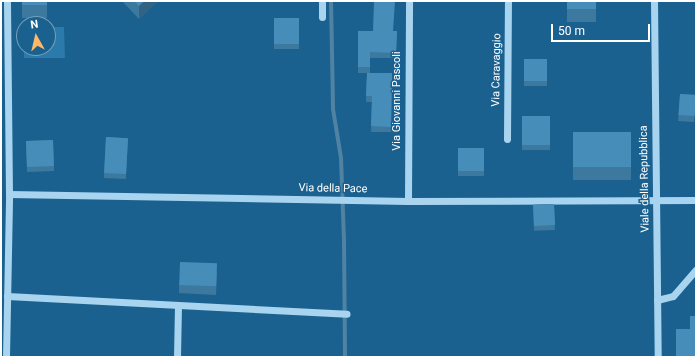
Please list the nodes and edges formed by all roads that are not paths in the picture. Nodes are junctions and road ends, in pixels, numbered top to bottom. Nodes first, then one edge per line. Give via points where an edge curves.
1 (7, 1) edge
2 (322, 1) edge
3 (409, 1) edge
4 (508, 1) edge
5 (654, 1) edge
6 (322, 17) dead end
7 (507, 139) dead end
8 (9, 194) junction
9 (656, 200) junction
10 (696, 200) edge
11 (408, 201) junction
12 (696, 270) edge
13 (7, 296) junction
14 (657, 300) junction
15 (178, 306) junction
16 (347, 314) dead end
17 (4, 322) edge
18 (6, 357) edge
19 (177, 357) edge
20 (658, 357) edge

1 - 8 street
2 - 6 street
3 - 11 street, Via Giovanni Pascoli
4 - 7 street, Via Caravaggio
5 - 9 street, Viale della Repubblica
8 - 11 street, Via della Pace
8 - 13 street
9 - 10 street, Via della Pace
9 - 11 street, Via della Pace
9 - 14 street, Viale della Repubblica
12 - 14 street via 672,296
13 - 15 street
13 - 17 street
14 - 20 street, Viale della Repubblica
15 - 16 street
15 - 19 street
17 - 18 street

